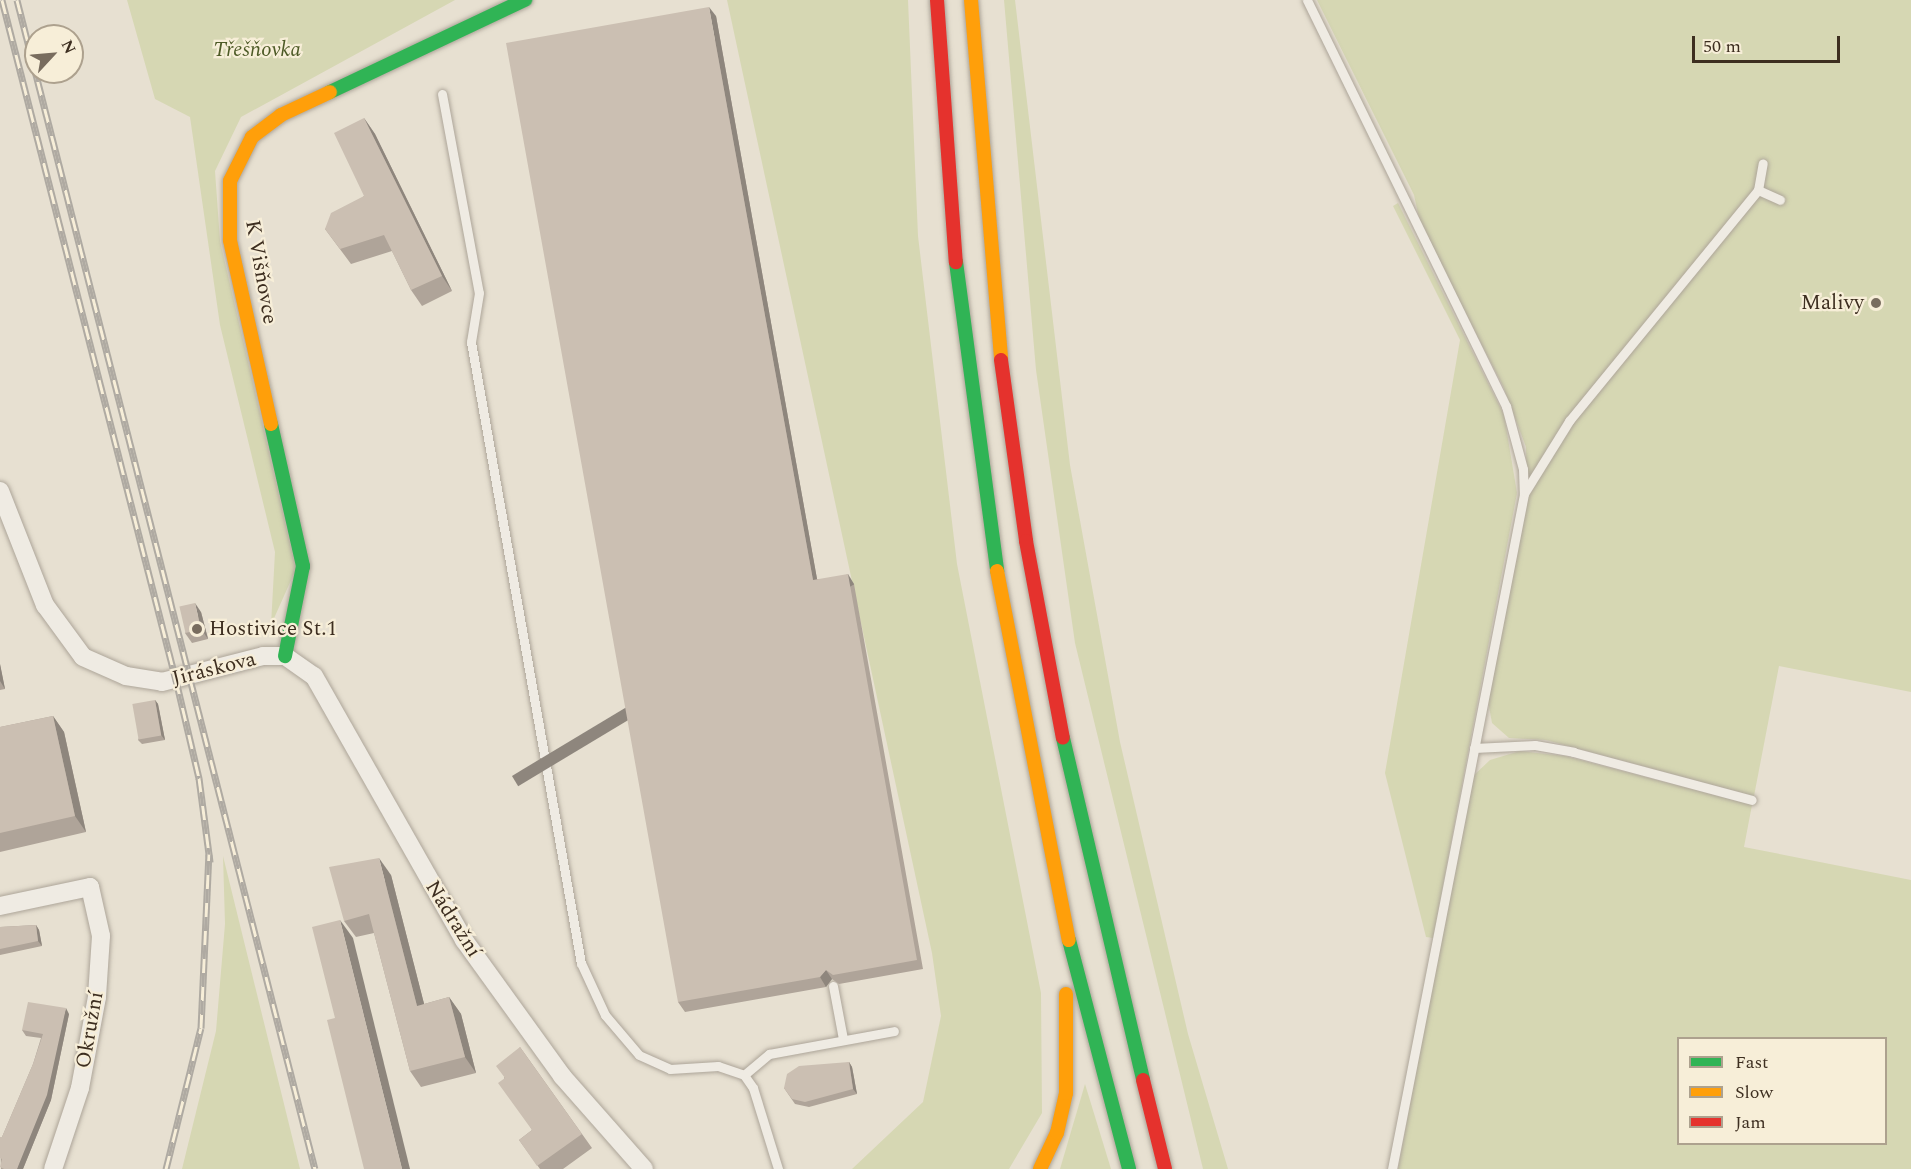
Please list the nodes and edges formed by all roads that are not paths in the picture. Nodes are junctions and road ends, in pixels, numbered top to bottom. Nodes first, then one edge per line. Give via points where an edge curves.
1 (525, 0) edge
2 (937, 0) edge
3 (971, 0) edge
4 (1307, 0) edge
5 (442, 94) dead end
6 (1763, 163) dead end
7 (1758, 190) junction
8 (1780, 200) dead end
9 (0, 491) edge
10 (1524, 494) junction
11 (285, 656) junction
12 (1474, 748) junction
13 (1752, 800) dead end
14 (1055, 885) junction
15 (0, 906) edge
16 (833, 986) edge
17 (894, 1031) dead end
18 (843, 1039) junction
19 (744, 1075) junction
20 (53, 1169) edge
21 (644, 1169) edge
22 (778, 1169) edge
23 (1040, 1169) edge
24 (1128, 1169) edge
25 (1165, 1169) edge
26 (1392, 1169) edge

1 - 11 main road, K Višňovce via 467,23 282,115 252,137 230,181 230,240 303,566
2 - 14 main road via 959,305 992,545
3 - 25 main road via 993,303 1026,541 1079,825
4 - 10 lane via 1506,406 1519,441
5 - 19 lane via 479,293 471,342 581,963 605,1015 639,1055 670,1069 718,1066
6 - 7 lane
7 - 8 lane
7 - 10 lane via 1545,452
9 - 11 street, Jiráskova via 45,605 83,657 126,676 162,682 263,656
10 - 12 lane
11 - 21 street, Nádražní via 314,676 329,696 464,940 562,1076
12 - 13 lane via 1544,746
12 - 26 lane
14 - 23 main road via 1069,1048 1057,1133
14 - 24 main road
15 - 20 street, Okružní via 90,887 101,936 97,997 80,1088
16 - 18 lane
17 - 18 lane
18 - 19 lane via 769,1054
19 - 22 lane via 753,1088

